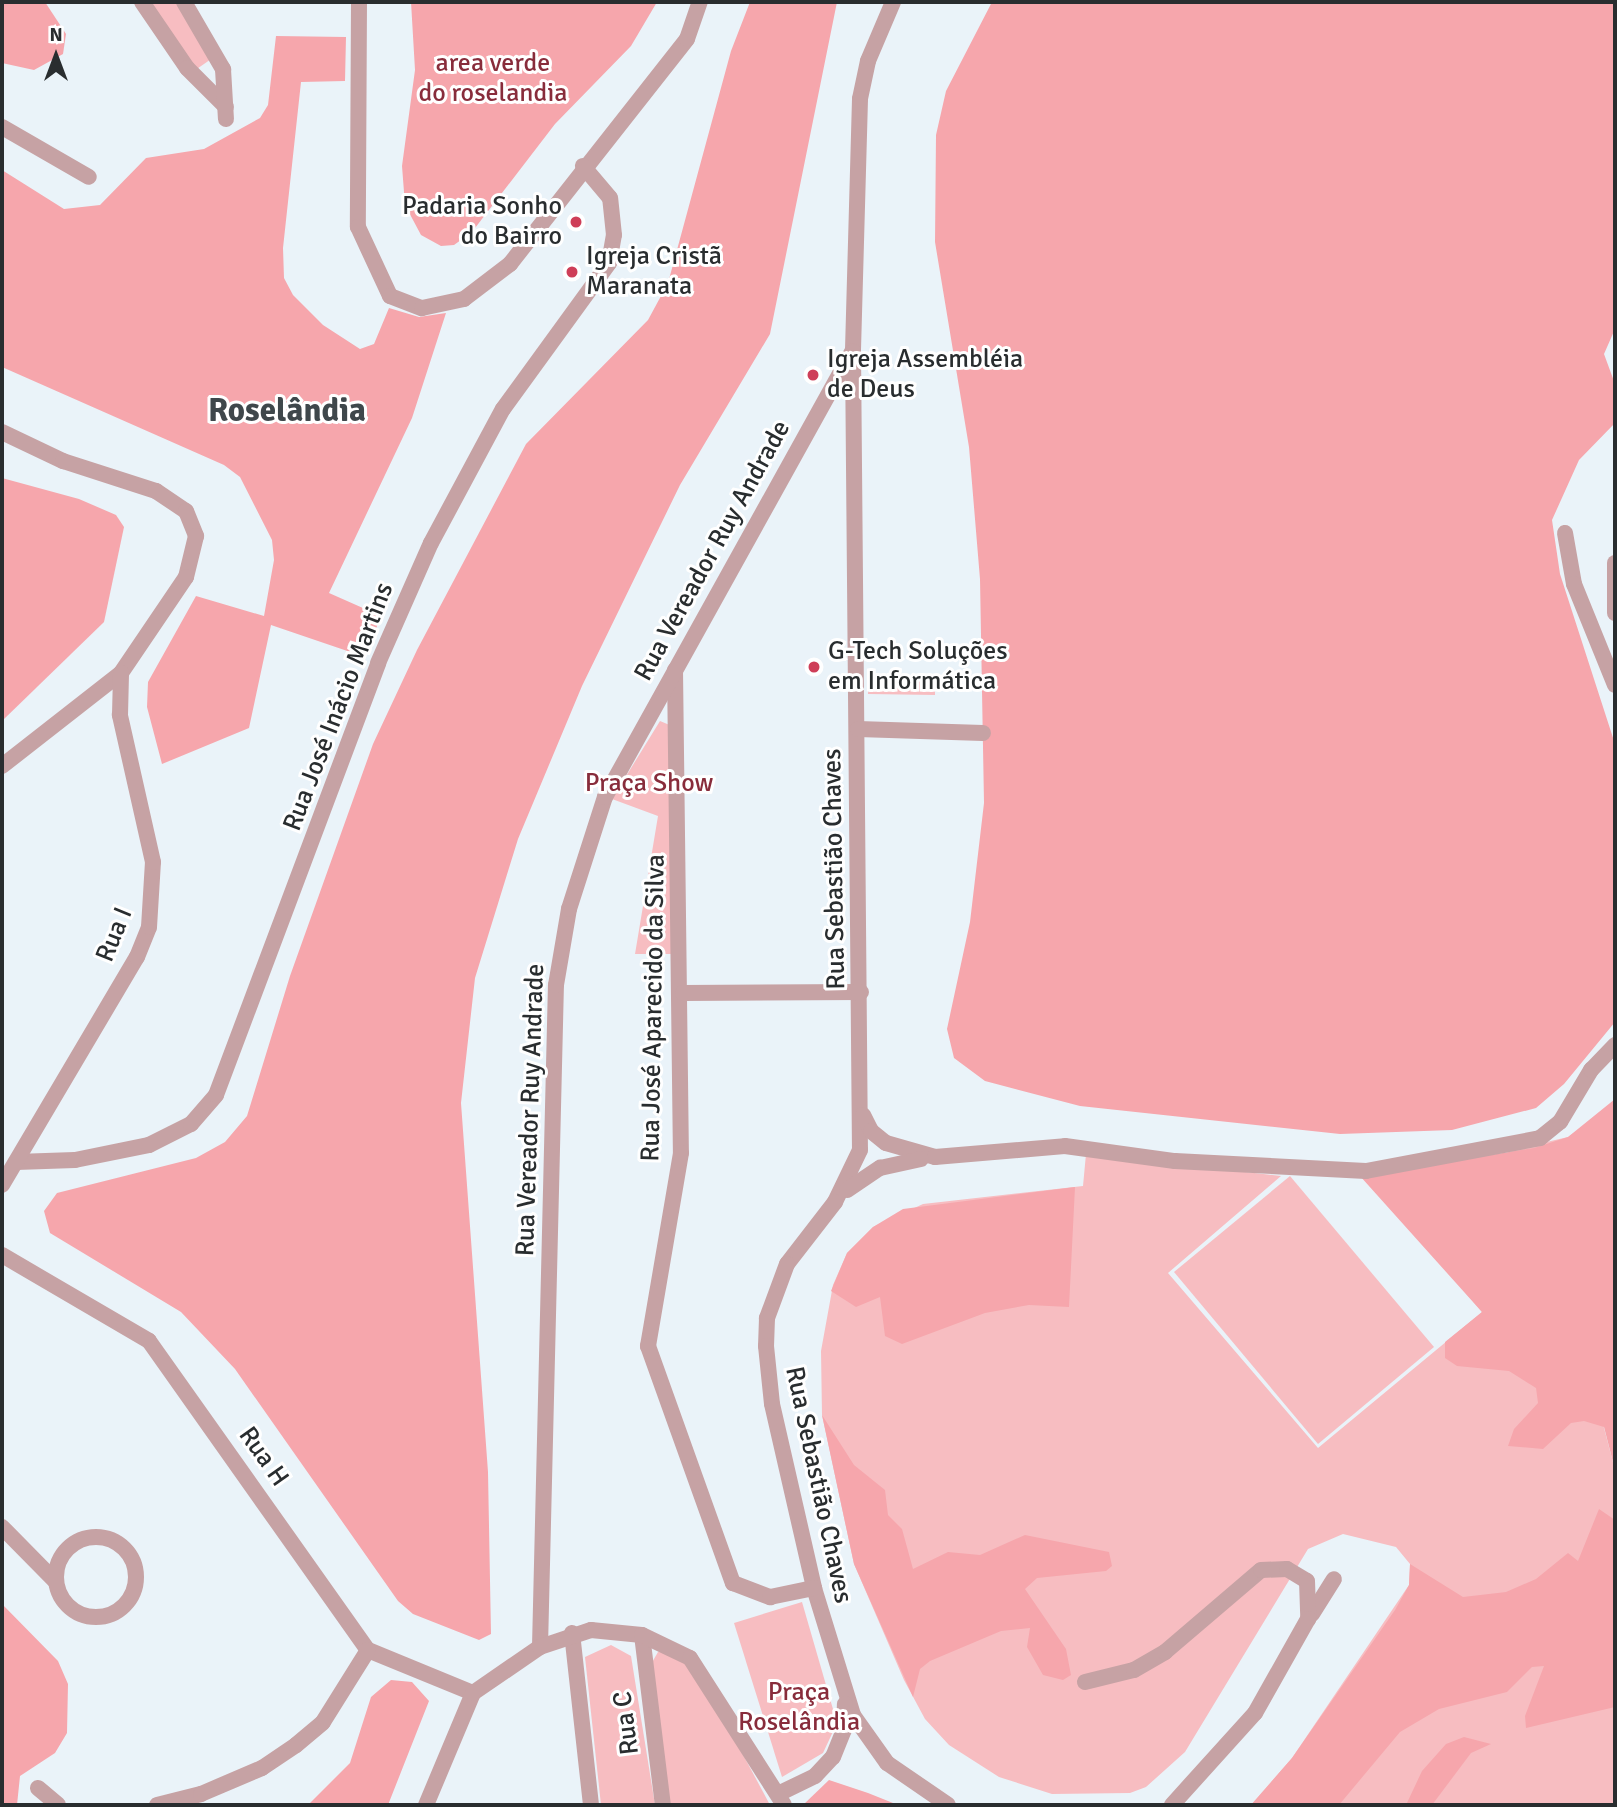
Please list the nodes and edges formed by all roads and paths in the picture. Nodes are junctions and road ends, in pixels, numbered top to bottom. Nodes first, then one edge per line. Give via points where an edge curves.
1 (142, 2) edge
2 (184, 2) edge
3 (359, 2) edge
4 (700, 2) edge
5 (893, 2) edge
6 (2, 127) edge
7 (583, 166) junction
8 (89, 177) dead end
9 (853, 351) junction
10 (2, 432) edge
11 (1565, 533) dead end
12 (1615, 563) edge
13 (1615, 613) edge
14 (675, 667) junction
15 (121, 673) junction
16 (1615, 685) edge
17 (91, 694) junction
18 (120, 716) junction
19 (858, 729) junction
20 (983, 733) dead end
21 (2, 766) edge
22 (861, 992) junction
23 (683, 993) junction
24 (1615, 1045) edge
25 (863, 1115) junction
26 (935, 1157) junction
27 (16, 1162) junction
28 (2, 1185) edge
29 (835, 1202) junction
30 (2, 1255) edge
31 (2, 1527) edge
32 (1335, 1579) dead end
33 (55, 1581) junction
34 (814, 1588) junction
35 (1308, 1619) junction
36 (572, 1633) junction
37 (642, 1634) junction
38 (540, 1647) junction
39 (369, 1650) junction
40 (838, 1673) junction
41 (1085, 1682) dead end
42 (473, 1693) junction
43 (38, 1788) dead end
44 (781, 1800) edge
45 (58, 1805) edge
46 (157, 1805) edge
47 (426, 1805) edge
48 (590, 1805) edge
49 (663, 1805) edge
50 (948, 1805) edge
51 (1172, 1805) edge

1 - 2 street via 187,68 226,113 223,69
3 - 7 street via 355,214 368,255 395,299 433,307 484,288 510,264
4 - 7 street via 687,39
5 - 9 street, Rua Sebastião Chaves via 868,61 860,99
6 - 8 street
7 - 27 street, Rua José Inácio Martins via 610,198 614,235 608,263 503,410 431,543 378,663 216,1095 191,1124 149,1145 75,1160
9 - 14 street, Rua Vereador Ruy Andrade
9 - 19 street, Rua Sebastião Chaves
10 - 15 street via 45,454 156,491 191,519 196,544 191,568
11 - 16 street via 1574,584
12 - 13 street
14 - 23 street, Rua José Aparecido da Silva
14 - 38 street, Rua Vereador Ruy Andrade via 598,812 569,909 556,985
15 - 17 street
15 - 18 street, Rua I
17 - 18 street via 111,697
17 - 21 street
18 - 27 street, Rua I via 153,862 149,927 137,957
19 - 20 street
19 - 22 street, Rua Sebastião Chaves
22 - 23 street
22 - 25 street, Rua Sebastião Chaves
23 - 34 street, Rua José Aparecido da Silva via 681,1153 649,1325 651,1362 733,1583 770,1597
24 - 26 street via 1591,1070 1560,1122 1540,1138 1386,1169 1308,1171 1149,1158 1073,1146
25 - 26 street via 871,1131 886,1143
25 - 29 street, Rua Sebastião Chaves via 857,1162
26 - 29 street via 870,1172
27 - 28 street, Rua I
29 - 34 street, Rua Sebastião Chaves via 787,1264 767,1318 772,1404
30 - 39 street, Rua H via 149,1341
31 - 33 street
32 - 35 street
33 - 33 street via 63,1553 96,1537 123,1547 136,1574 125,1606 100,1617 67,1606
34 - 40 street, Rua Sebastião Chaves
35 - 41 street via 1307,1581 1287,1569 1261,1570 1165,1652 1134,1670
35 - 51 street via 1255,1713
36 - 37 street
36 - 38 street
36 - 48 street
37 - 44 street via 682,1653 706,1676
37 - 49 street, Rua C
38 - 42 street
39 - 42 street
39 - 46 street via 323,1722 296,1745 253,1772
40 - 44 street via 845,1718 837,1750 822,1770
40 - 50 street, Rua Sebastião Chaves via 849,1704 887,1763
42 - 47 street
43 - 45 street

